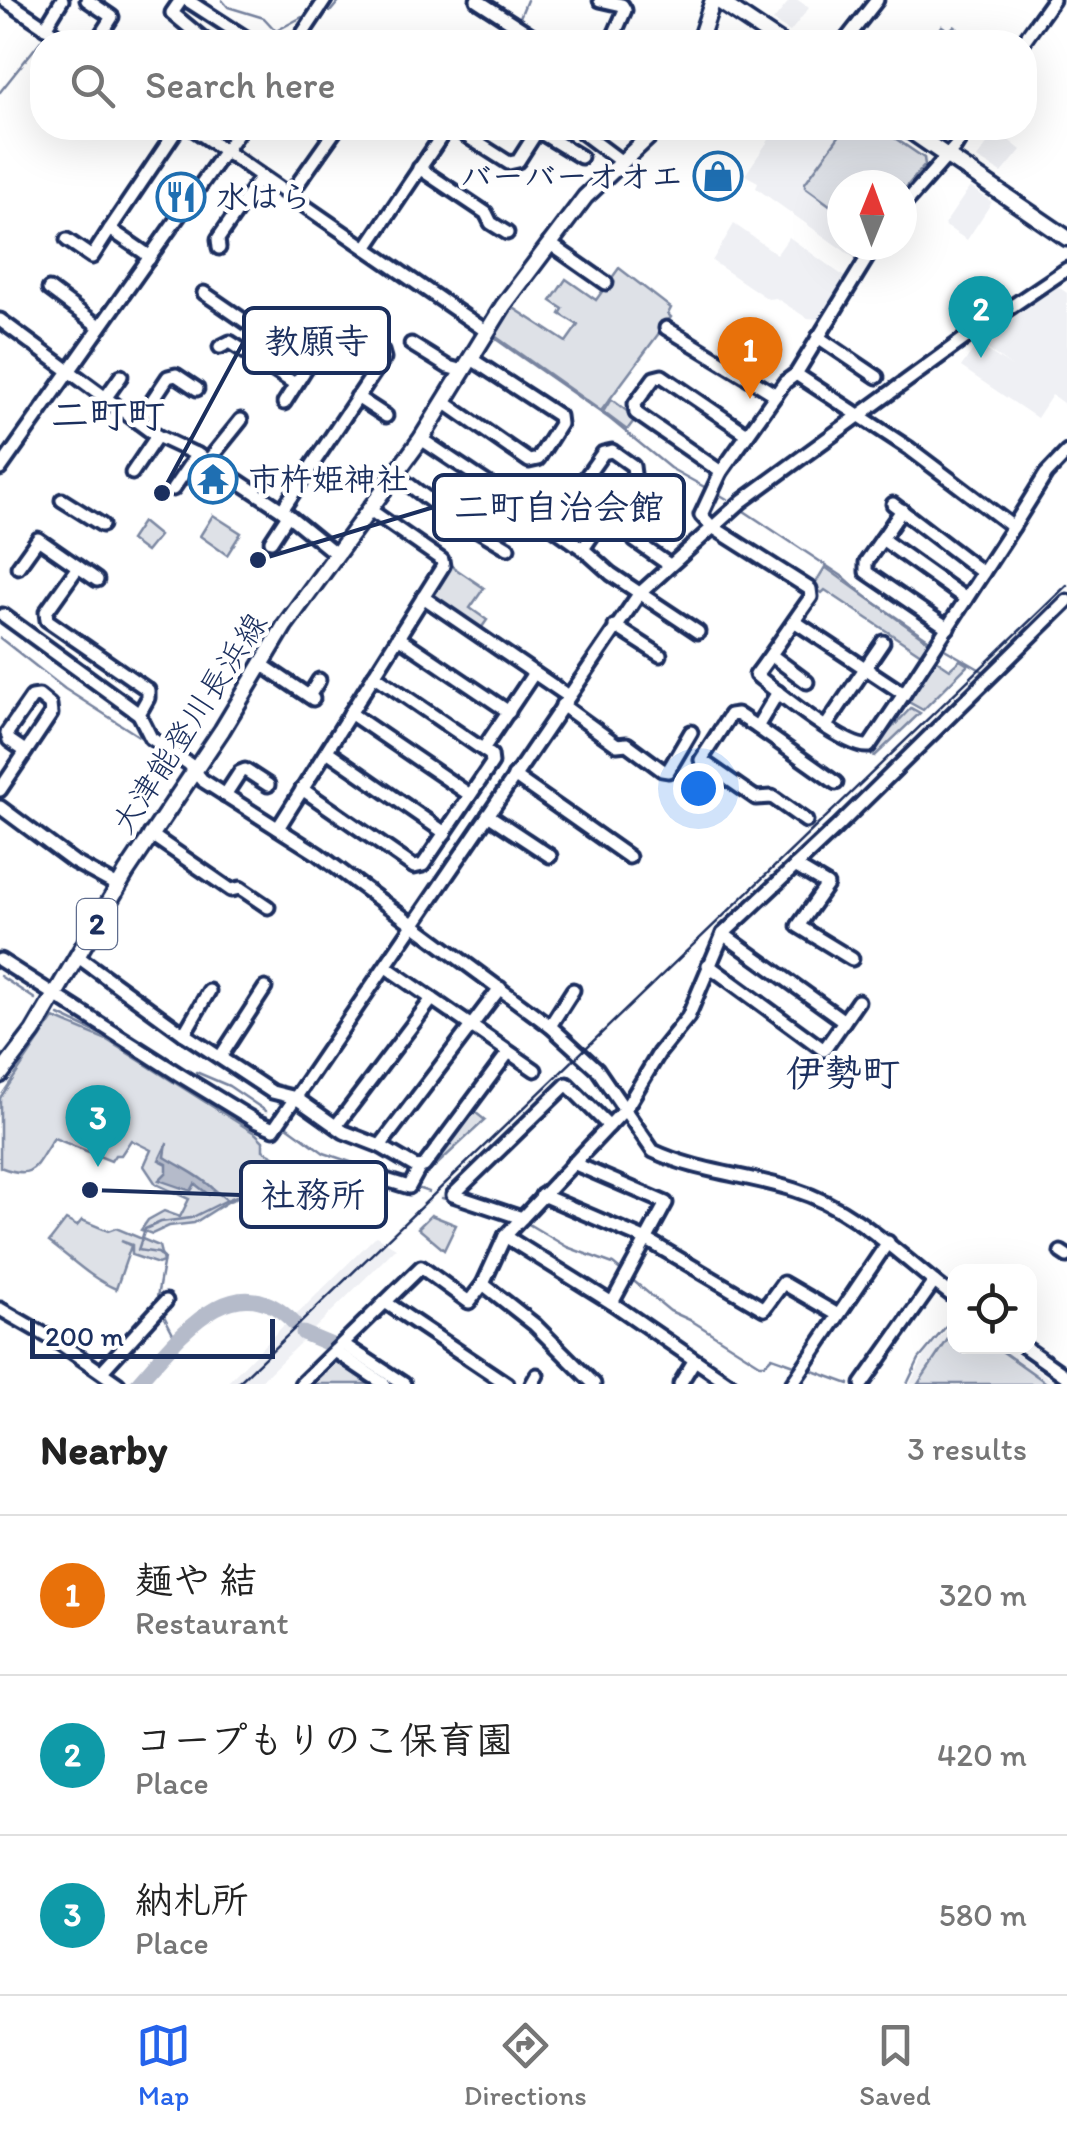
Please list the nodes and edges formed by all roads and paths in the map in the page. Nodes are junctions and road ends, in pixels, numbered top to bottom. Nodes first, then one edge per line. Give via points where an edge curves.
1 (4, 0) edge
2 (62, 0) edge
3 (87, 0) edge
4 (184, 0) edge
5 (478, 0) edge
6 (600, 0) edge
7 (715, 0) edge
8 (877, 0) edge
9 (1053, 0) edge
10 (45, 28) junction
11 (48, 30) edge
12 (103, 30) edge
13 (192, 30) edge
14 (225, 30) edge
15 (524, 30) edge
16 (617, 30) edge
17 (704, 30) edge
18 (761, 30) edge
19 (853, 30) edge
20 (1032, 30) edge
21 (170, 140) edge
22 (208, 140) edge
23 (233, 140) edge
24 (329, 140) edge
25 (438, 140) edge
26 (473, 140) edge
27 (528, 140) edge
28 (552, 140) edge
29 (592, 140) edge
30 (646, 140) edge
31 (924, 140) edge
32 (958, 140) edge
33 (225, 152) junction
34 (946, 155) junction
35 (581, 157) dead end
36 (623, 163) junction
37 (418, 168) junction
38 (260, 177) junction
39 (917, 189) edge
40 (289, 196) junction
41 (110, 229) junction
42 (507, 233) dead end
43 (1067, 238) edge
44 (66, 240) dead end
45 (550, 243) junction
46 (219, 248) dead end
47 (366, 248) junction
48 (148, 259) junction
49 (866, 260) edge
50 (1067, 269) edge
51 (606, 284) dead end
52 (49, 289) dead end
53 (204, 294) dead end
54 (0, 320) edge
55 (338, 321) dead end
56 (100, 326) junction
57 (666, 328) dead end
58 (486, 331) junction
59 (818, 336) junction
60 (412, 344) dead end
61 (220, 347) dead end
62 (466, 365) junction
63 (68, 369) junction
64 (796, 374) junction
65 (120, 376) dead end
66 (877, 376) dead end
67 (295, 384) junction
68 (198, 389) dead end
69 (776, 396) junction
70 (357, 397) junction
71 (106, 398) junction
72 (284, 402) dead end
73 (444, 402) junction
74 (386, 416) dead end
75 (859, 416) junction
76 (241, 420) dead end
77 (138, 422) junction
78 (746, 434) junction
79 (162, 437) junction
80 (421, 439) junction
81 (1067, 452) edge
82 (202, 458) junction
83 (2, 463) edge
84 (1062, 464) edge
85 (721, 472) junction
86 (132, 473) dead end
87 (396, 475) junction
88 (173, 489) dead end
89 (62, 500) dead end
90 (650, 509) dead end
91 (370, 510) junction
92 (285, 513) junction
93 (102, 525) dead end
94 (551, 526) junction
95 (711, 526) junction
96 (1013, 527) junction
97 (882, 538) junction
98 (271, 541) dead end
99 (508, 548) dead end
100 (582, 548) junction
101 (336, 554) junction
102 (668, 564) junction
103 (18, 567) dead end
104 (78, 567) junction
105 (983, 573) junction
106 (97, 580) dead end
107 (639, 594) junction
108 (423, 598) junction
109 (966, 598) junction
110 (1067, 601) edge
111 (3, 616) dead end
112 (794, 622) junction
113 (615, 626) junction
114 (948, 628) junction
115 (698, 632) dead end
116 (398, 637) junction
117 (883, 642) dead end
118 (660, 654) dead end
119 (770, 655) junction
120 (261, 664) junction
121 (109, 665) junction
122 (865, 668) junction
123 (534, 673) junction
124 (374, 675) junction
125 (320, 680) dead end
126 (807, 682) dead end
127 (96, 685) junction
128 (778, 692) junction
129 (904, 694) junction
130 (565, 701) junction
131 (509, 712) junction
132 (139, 714) junction
133 (350, 714) junction
134 (826, 726) junction
135 (758, 727) junction
136 (690, 732) dead end
137 (483, 749) junction
138 (26, 751) junction
139 (327, 751) junction
140 (194, 774) junction
141 (514, 776) junction
142 (836, 783) dead end
143 (268, 785) dead end
144 (302, 789) junction
145 (0, 790) edge
146 (225, 794) junction
147 (750, 794) junction
148 (470, 795) junction
149 (741, 806) dead end
150 (0, 807) edge
151 (488, 814) junction
152 (806, 821) dead end
153 (278, 828) junction
154 (445, 833) junction
155 (150, 834) junction
156 (550, 856) dead end
157 (629, 857) dead end
158 (795, 866) junction
159 (118, 886) junction
160 (268, 907) dead end
161 (415, 924) junction
162 (723, 934) junction
163 (77, 956) junction
164 (852, 959) dead end
165 (0, 960) edge
166 (708, 965) junction
167 (386, 967) junction
168 (265, 988) dead end
169 (500, 988) junction
170 (573, 990) dead end
171 (209, 991) dead end
172 (53, 994) junction
173 (432, 999) junction
174 (858, 1001) dead end
175 (844, 1021) junction
176 (470, 1026) junction
177 (550, 1026) junction
178 (184, 1034) junction
179 (508, 1053) junction
180 (220, 1056) junction
181 (535, 1070) dead end
182 (0, 1076) edge
183 (296, 1098) junction
184 (626, 1108) junction
185 (336, 1126) junction
186 (608, 1126) junction
187 (380, 1146) junction
188 (573, 1163) junction
189 (420, 1166) junction
190 (374, 1176) dead end
191 (542, 1194) junction
192 (522, 1218) junction
193 (505, 1236) junction
194 (649, 1241) junction
195 (888, 1242) junction
196 (934, 1282) junction
197 (483, 1284) junction
198 (947, 1292) edge
199 (166, 1302) dead end
200 (385, 1302) junction
201 (612, 1303) junction
202 (0, 1309) edge
203 (838, 1315) junction
204 (339, 1348) junction
205 (1034, 1354) edge
206 (694, 1361) junction
207 (102, 1370) junction
208 (1067, 1377) edge
209 (118, 1384) edge
210 (301, 1384) edge
211 (384, 1384) edge
212 (404, 1384) edge
213 (506, 1384) edge
214 (594, 1384) edge
215 (680, 1384) edge
216 (730, 1384) edge
217 (792, 1384) edge
218 (862, 1384) edge

1 - 10 street
2 - 10 street
3 - 12 street via 112,16
4 - 13 street via 172,14
4 - 14 street
5 - 15 street
6 - 16 street via 626,10
7 - 17 main road
7 - 18 main road
8 - 19 street
9 - 20 street
10 - 11 street
21 - 41 street
22 - 33 street
23 - 33 street
24 - 40 street
25 - 37 street
26 - 27 street via 510,163 518,161
28 - 35 street
29 - 36 street
30 - 36 main road, 大津能登川長浜線 / 2
31 - 34 main road
32 - 34 street
33 - 38 street
33 - 48 street
34 - 39 street
34 - 43 main road
36 - 45 main road, 大津能登川長浜線 / 2 via 585,196
37 - 42 street
37 - 47 street
38 - 40 street
38 - 46 street via 218,239
40 - 47 street
41 - 44 street via 92,258
41 - 48 street
45 - 51 street
45 - 58 main road, 大津能登川長浜線 / 2
47 - 58 street
48 - 56 street
49 - 59 street
50 - 75 street
52 - 56 street
53 - 67 street via 302,361
54 - 63 street
55 - 70 street via 384,358
56 - 63 street
57 - 69 street
58 - 62 main road, 大津能登川長浜線 / 2
59 - 64 street
59 - 66 street
60 - 62 street via 448,367
61 - 67 street via 230,342
62 - 73 main road, 大津能登川長浜線 / 2
62 - 73 street via 559,416 560,424 538,459 529,461
63 - 71 street
63 - 83 street
64 - 69 street
64 - 75 street
65 - 71 street
67 - 72 street
68 - 77 street via 168,377
69 - 78 street
70 - 74 street
70 - 92 street
71 - 77 street
73 - 80 main road, 大津能登川長浜線 / 2
75 - 95 street
75 - 96 street
76 - 82 street
77 - 79 street
78 - 85 street
78 - 85 street via 662,376 635,404 636,412
79 - 82 street
79 - 86 street
80 - 87 main road, 大津能登川長浜線 / 2
80 - 94 street
81 - 84 street
82 - 88 street
82 - 92 street
84 - 96 street via 1026,502
85 - 95 street via 700,515
87 - 91 main road, 大津能登川長浜線 / 2
87 - 99 street
89 - 93 street
90 - 102 street via 635,541
91 - 101 main road, 大津能登川長浜線 / 2
91 - 108 street via 442,560
92 - 98 street
92 - 101 street
94 - 100 street
94 - 100 street via 603,453 612,451 634,474
95 - 102 street
95 - 112 street via 810,589
96 - 105 street
97 - 105 street via 898,508
97 - 109 street
97 - 114 street via 866,572
100 - 107 street
101 - 120 main road, 大津能登川長浜線 / 2
102 - 107 street
103 - 104 street via 38,540
104 - 106 street
104 - 121 street via 47,620
105 - 109 street
107 - 113 street
107 - 115 street
108 - 116 street
108 - 123 street
109 - 114 street
110 - 158 street
111 - 127 street
112 - 119 street
112 - 122 street
113 - 118 street
113 - 130 street
114 - 129 street
116 - 124 street
116 - 131 street
117 - 122 street
119 - 126 street
119 - 128 street via 756,675
120 - 125 street via 311,698
120 - 140 main road, 大津能登川長浜線 / 2
121 - 127 street
121 - 132 street via 148,690
122 - 129 street
122 - 134 street
123 - 130 street
123 - 131 street
124 - 133 street
124 - 137 street
127 - 132 street
128 - 134 street
128 - 135 street
129 - 134 street via 869,746
130 - 136 street via 617,745 628,744 662,770 668,771
130 - 141 street
131 - 137 street
132 - 140 street via 151,738
133 - 139 street
133 - 148 street
135 - 142 street
135 - 147 street via 730,715 698,765
137 - 148 street via 492,763
138 - 138 street via 51,714 39,696 7,733
138 - 145 street
139 - 144 street
139 - 154 street
140 - 146 street
140 - 155 main road, 大津能登川長浜線 / 2
141 - 151 street
141 - 157 street
143 - 146 street via 245,770
144 - 153 street
144 - 154 street via 414,866 423,865
146 - 153 street
147 - 149 street
147 - 152 street via 772,797
148 - 154 street
150 - 159 street
151 - 156 street
151 - 161 street
153 - 161 street
155 - 159 main road, 大津能登川長浜線 / 2
155 - 160 street via 231,890 240,888
158 - 162 street
158 - 164 street via 827,885 798,926
159 - 163 main road, 大津能登川長浜線 / 2
161 - 167 street
161 - 169 street
162 - 166 street
162 - 175 street
163 - 172 main road, 大津能登川長浜線 / 2
163 - 178 street
165 - 172 street
166 - 175 street via 824,1050
166 - 184 street via 688,1018
167 - 173 street
167 - 183 street
168 - 180 street
169 - 176 street
169 - 177 street
170 - 177 street
171 - 178 street
172 - 182 main road, 大津能登川長浜線 / 2
172 - 183 street via 257,1122 274,1128
173 - 176 street
173 - 185 street
174 - 175 street
176 - 179 street
176 - 187 street
177 - 184 street via 584,1055
178 - 180 street
179 - 181 street
179 - 189 street
180 - 183 street via 272,1092
183 - 185 street
184 - 186 street
184 - 195 street via 654,1151 796,1190
185 - 187 street
186 - 188 street
186 - 192 street via 567,1084 453,1195
187 - 189 street
188 - 191 street
188 - 194 street via 666,1203
189 - 190 street via 410,1185
191 - 192 street
191 - 194 street
192 - 193 street
193 - 197 street
193 - 201 street
194 - 201 street
194 - 203 street via 764,1309 783,1283
195 - 196 street
195 - 203 street
196 - 198 street
196 - 218 street
197 - 200 street via 469,1302 421,1267
197 - 214 street
199 - 207 street
200 - 204 street
200 - 213 street
201 - 206 street
202 - 207 street
203 - 217 street
204 - 210 street
204 - 211 street
204 - 212 street
205 - 208 street
206 - 215 street
206 - 216 street
207 - 209 street

